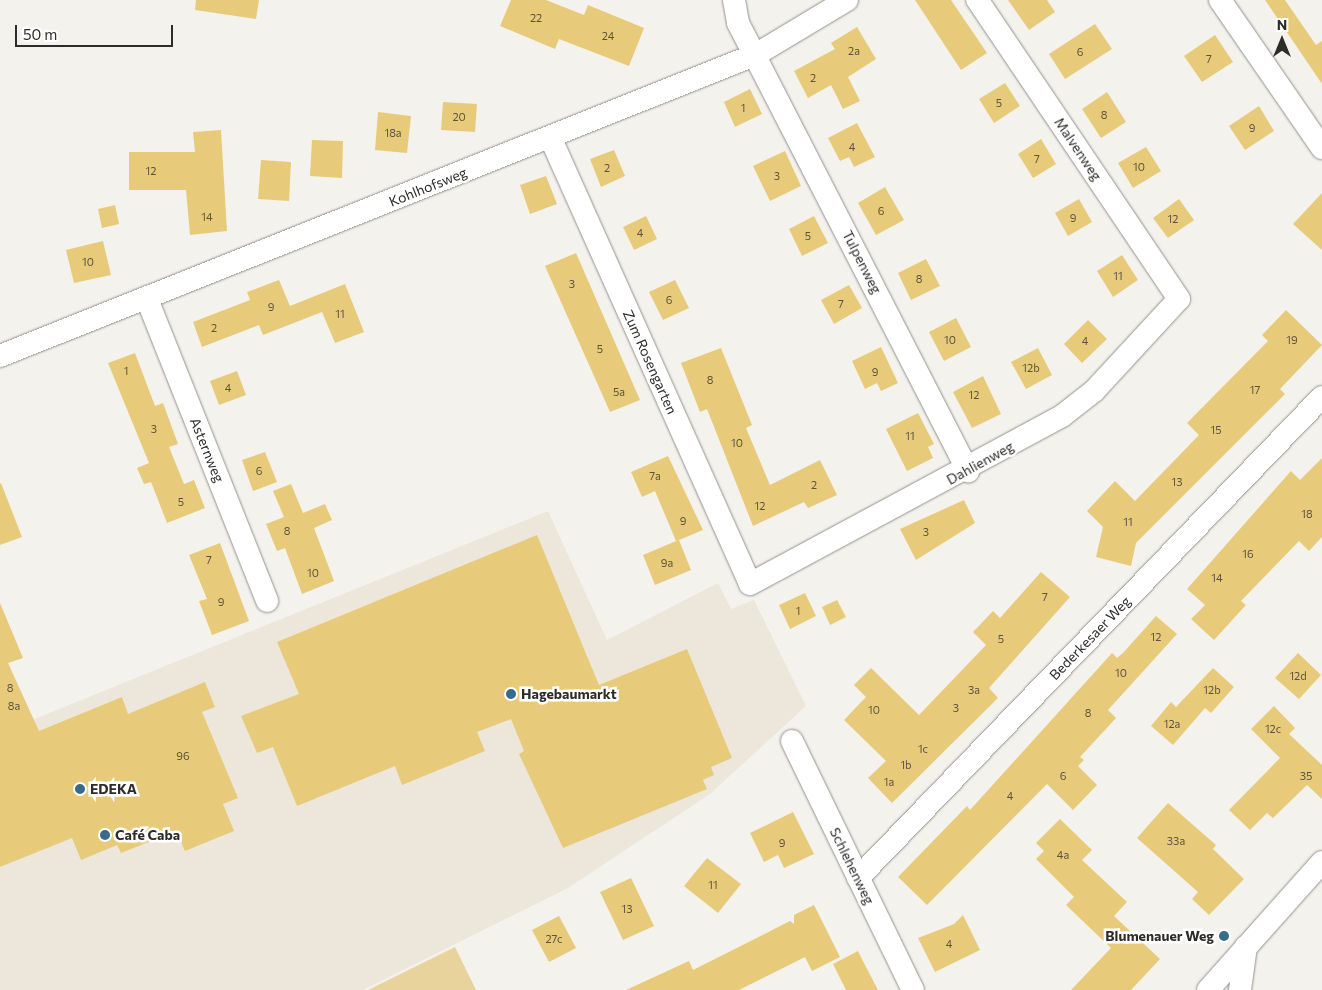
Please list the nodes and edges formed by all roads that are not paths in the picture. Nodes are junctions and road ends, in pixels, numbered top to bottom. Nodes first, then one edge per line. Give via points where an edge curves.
1 (734, 0) edge
2 (847, 0) edge
3 (978, 0) edge
4 (1220, 0) edge
5 (756, 54) junction
6 (551, 139) junction
7 (1322, 148) edge
8 (147, 299) junction
9 (1179, 299) joint
10 (0, 356) edge
11 (1322, 397) edge
12 (968, 471) junction
13 (750, 584) joint
14 (267, 601) dead end
15 (792, 741) dead end
16 (1322, 862) edge
17 (858, 878) junction
18 (1246, 945) junction
19 (913, 990) edge
20 (1208, 990) edge
21 (1240, 990) edge

1 - 5 street, Tulpenweg via 738,23
2 - 5 street, Kohlhofsweg
3 - 9 street, Malvenweg
4 - 7 street
5 - 6 street, Kohlhofsweg
5 - 12 street, Tulpenweg
6 - 8 street, Kohlhofsweg
6 - 13 street, Zum Rosengarten
8 - 10 street, Kohlhofsweg
8 - 14 street, Asternweg
9 - 12 street, Dahlienweg via 1094,391 1062,416
11 - 17 street, Bederkesaer Weg
12 - 13 street, Dahlienweg
15 - 17 street, Schlehenweg
16 - 18 street
17 - 19 street, Schlehenweg
18 - 20 street
18 - 21 street

